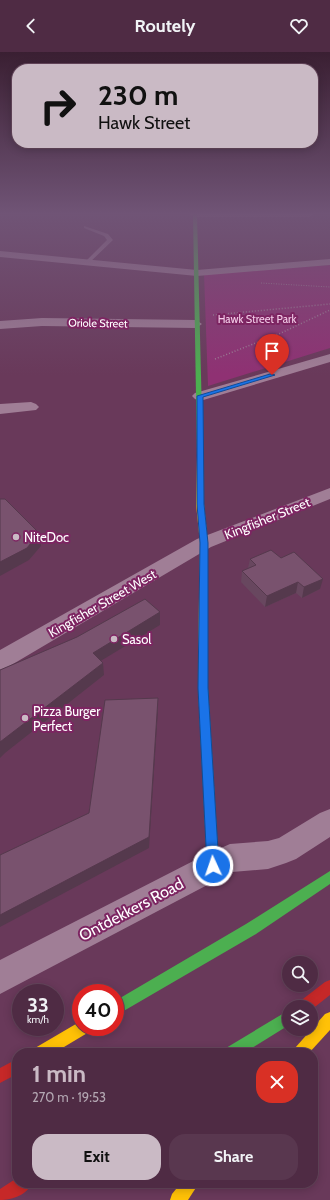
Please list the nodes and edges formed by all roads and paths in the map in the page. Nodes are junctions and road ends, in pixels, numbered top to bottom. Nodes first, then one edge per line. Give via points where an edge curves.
1 (137, 268) edge
2 (197, 268) edge
3 (263, 268) edge
4 (197, 273) junction
5 (330, 304) edge
6 (330, 310) edge
7 (196, 320) junction
8 (0, 325) edge
9 (330, 358) edge
10 (198, 366) junction
11 (200, 396) junction
12 (31, 407) dead end
13 (0, 409) edge
14 (330, 493) edge
15 (204, 543) junction
16 (0, 661) edge
17 (330, 822) edge
18 (213, 866) junction
19 (330, 877) edge
20 (0, 978) edge
21 (330, 987) edge
22 (313, 1000) edge
23 (124, 1004) edge
24 (330, 1019) edge
25 (282, 1021) edge
26 (72, 1034) edge
27 (48, 1048) edge
28 (240, 1048) edge
29 (304, 1048) edge
30 (12, 1069) edge
31 (0, 1076) edge
32 (16, 1188) edge
33 (187, 1188) edge
34 (0, 1198) edge
35 (178, 1200) edge

1 - 4 street
2 - 4 street
3 - 4 street
4 - 7 street
5 - 7 path
6 - 10 path via 281,333
7 - 8 street, Oriole Street
7 - 10 street
9 - 11 street
10 - 11 street
11 - 15 street via 200,504
12 - 13 street
14 - 15 street, Kingfisher Street
15 - 16 street, Kingfisher Street West
15 - 18 street via 203,688
17 - 18 street, Ontdekkers Road via 268,856 230,858
18 - 20 street, Ontdekkers Road
19 - 23 street via 251,929
21 - 22 street
24 - 29 street
25 - 28 street
26 - 27 street
30 - 31 street
32 - 34 street
33 - 35 street

